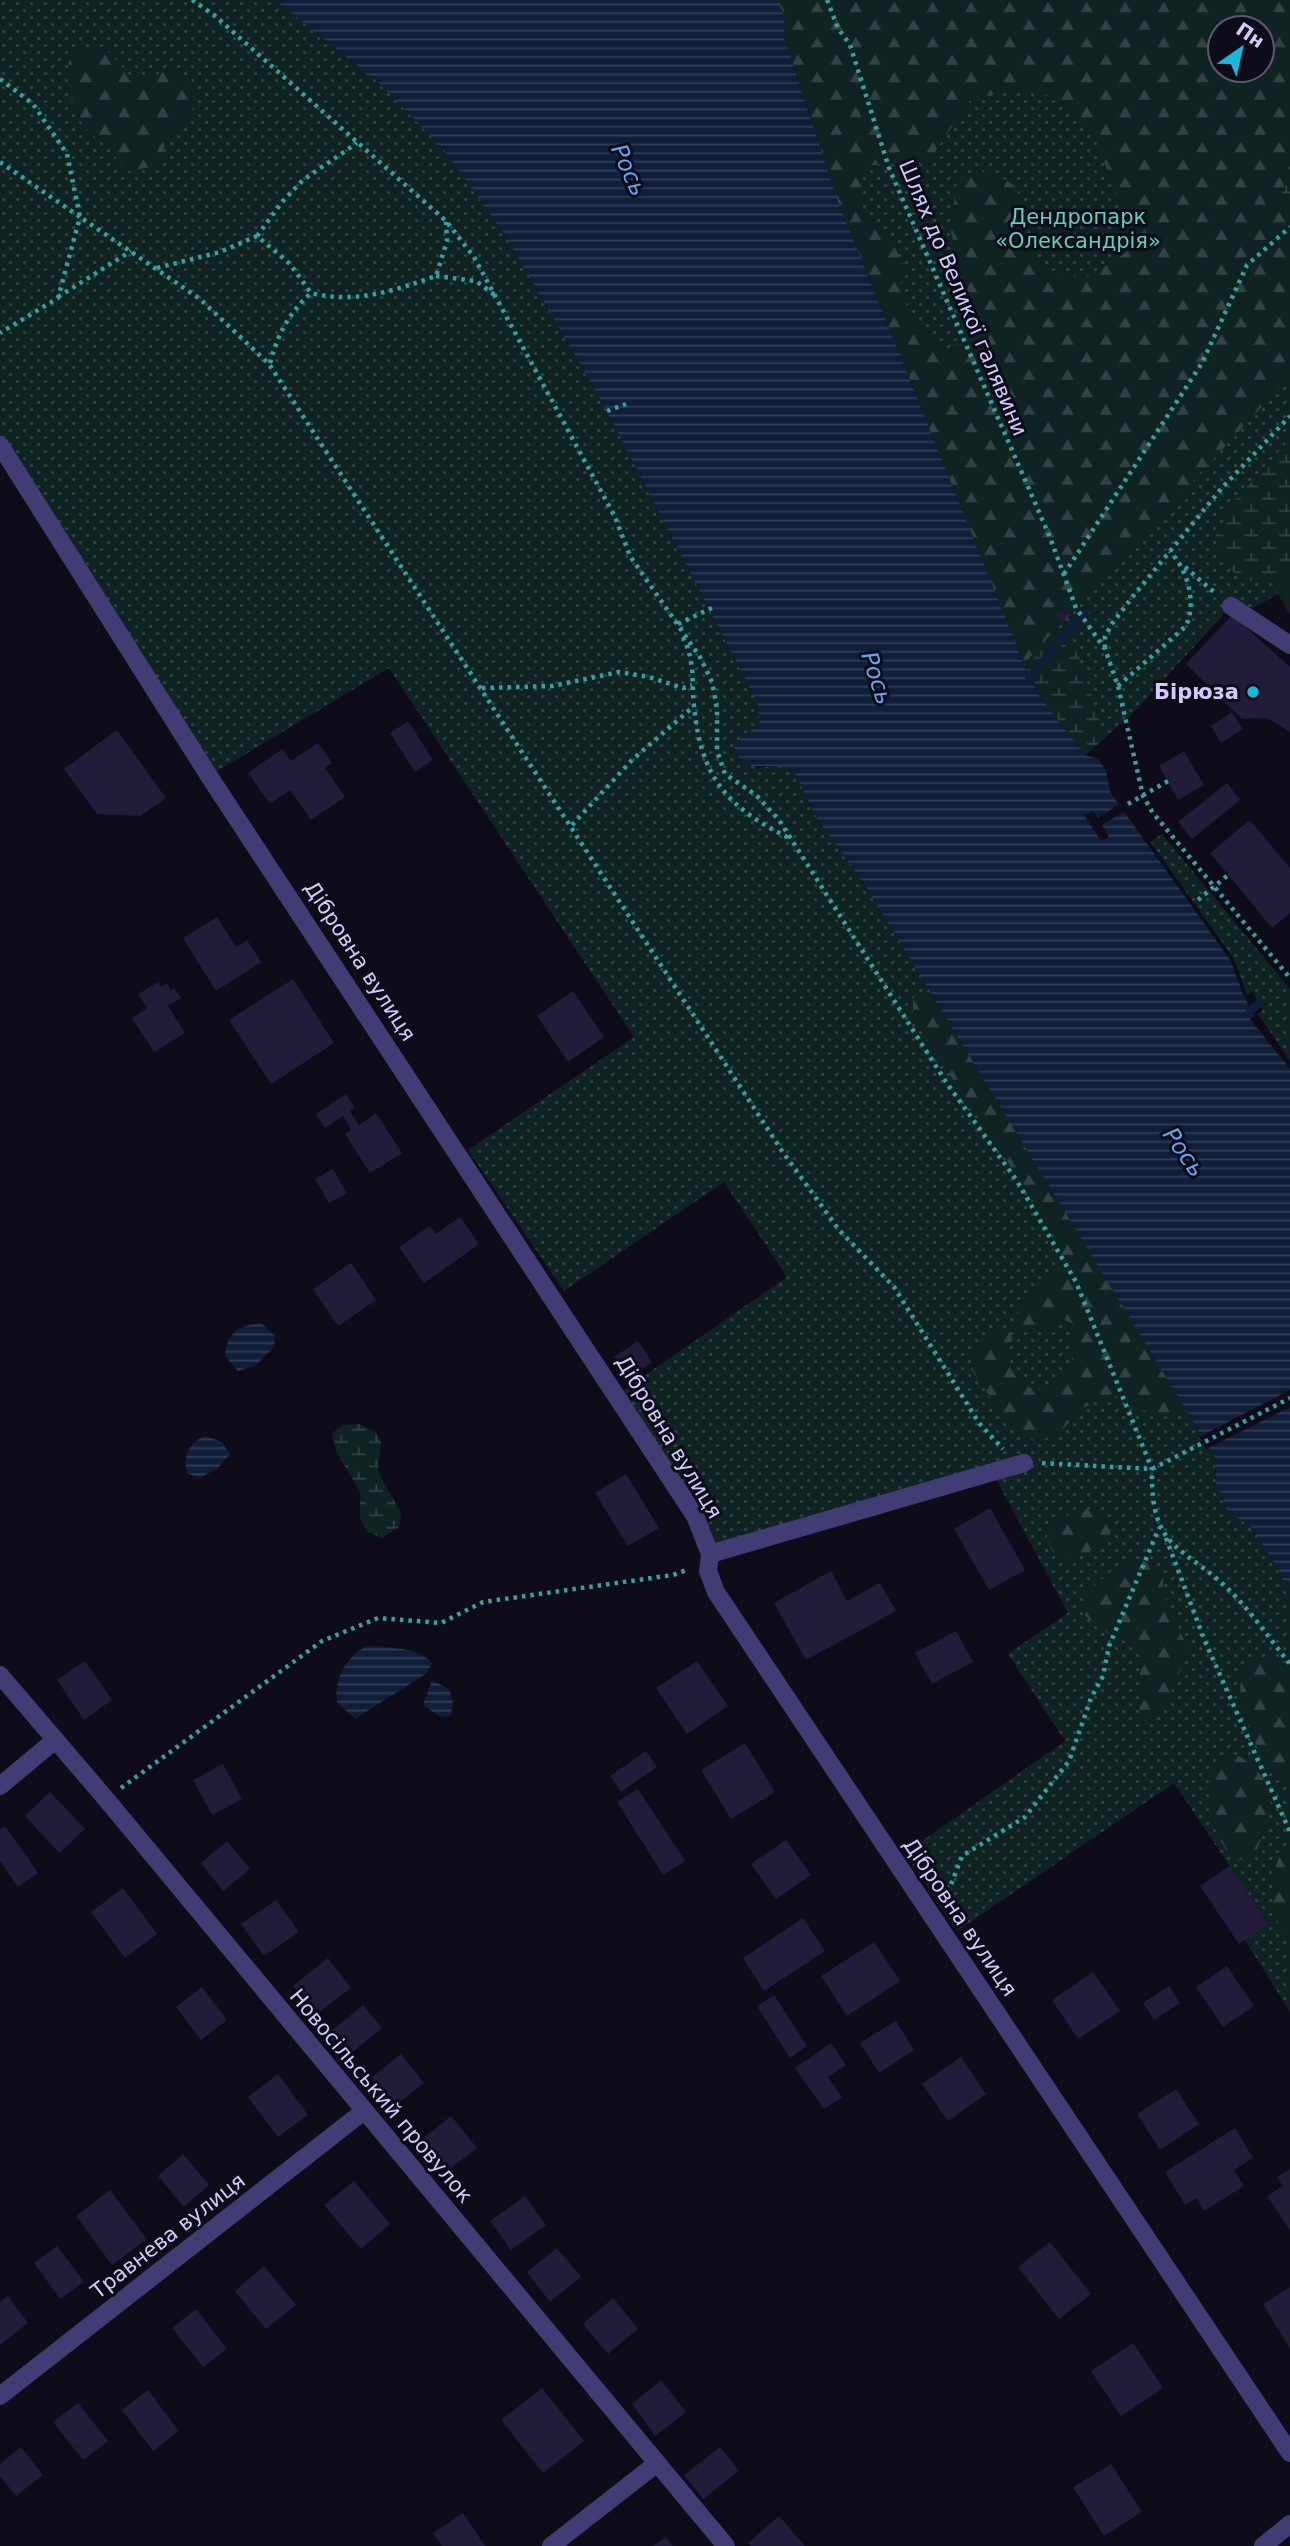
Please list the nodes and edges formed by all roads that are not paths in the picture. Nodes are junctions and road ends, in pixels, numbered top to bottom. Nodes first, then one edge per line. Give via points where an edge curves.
1 (0, 446) edge
2 (1231, 606) road end
3 (1290, 645) edge
4 (1024, 1462) road end
5 (710, 1554) junction
6 (0, 1675) edge
7 (54, 1741) junction
8 (0, 1786) edge
9 (364, 2111) junction
10 (0, 2396) edge
11 (1290, 2453) edge
12 (656, 2464) junction
13 (1290, 2524) edge
14 (551, 2546) edge
15 (726, 2546) edge
16 (1263, 2546) edge

1 - 5 street, Дібровна вулиця via 209,776 618,1394 695,1516
2 - 3 street
4 - 5 street
5 - 11 street, Дібровна вулиця via 708,1571 716,1592
6 - 7 street, Новосільський провулок
7 - 8 street
7 - 9 street, Новосільський провулок
9 - 10 street, Травнева вулиця
9 - 12 street, Новосільський провулок
12 - 14 street
12 - 15 street, Новосільський провулок
13 - 16 street

